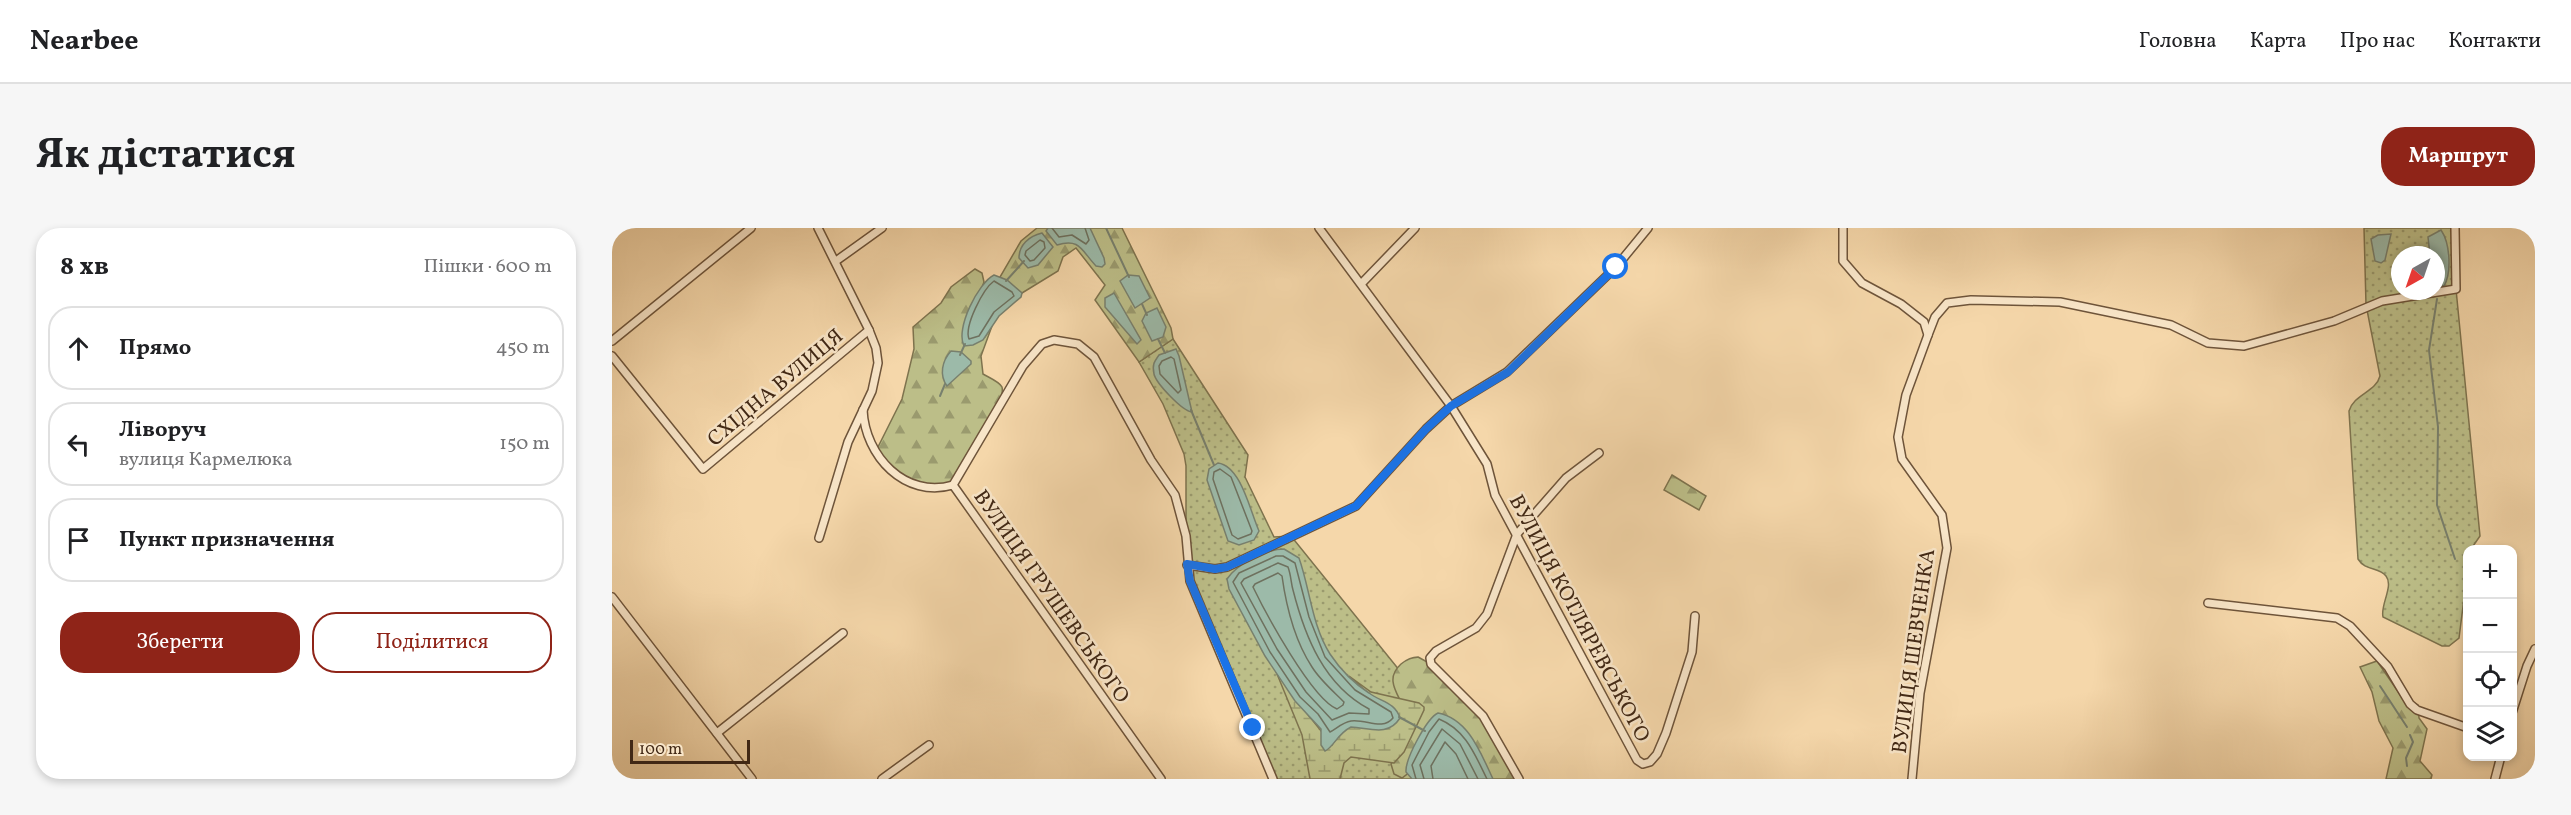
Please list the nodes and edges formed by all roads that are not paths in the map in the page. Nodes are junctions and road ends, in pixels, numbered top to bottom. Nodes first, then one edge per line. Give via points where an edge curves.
1 (751, 228) edge
2 (818, 228) edge
3 (882, 228) edge
4 (1319, 228) edge
5 (1415, 228) edge
6 (1648, 228) edge
7 (1843, 228) edge
8 (2455, 228) edge
9 (836, 261) junction
10 (1362, 283) junction
11 (869, 330) junction
12 (1928, 335) junction
13 (612, 341) edge
14 (612, 356) edge
15 (1451, 406) junction
16 (863, 410) junction
17 (1599, 453) dead end
18 (953, 485) junction
19 (1517, 534) junction
20 (819, 538) dead end
21 (1187, 564) junction
22 (612, 597) edge
23 (2208, 603) dead end
24 (1695, 616) dead end
25 (843, 633) dead end
26 (2535, 650) edge
27 (2514, 707) edge
28 (2463, 726) edge
29 (717, 733) junction
30 (929, 745) dead end
31 (2499, 761) edge
32 (752, 779) edge
33 (882, 779) edge
34 (1161, 779) edge
35 (1273, 779) edge
36 (1520, 779) edge
37 (1912, 779) edge
38 (2495, 779) edge

1 - 13 street
2 - 9 street, СХІДНА ВУЛИЦЯ
3 - 9 street
4 - 10 street, ВУЛИЦЯ КОТЛЯРЕВСЬКОГО
5 - 10 street
6 - 15 street via 1616,267 1508,372
7 - 12 street via 1843,261 1862,283 1924,321
8 - 12 street, ВУЛИЦЯ ШЕВЧЕНКА via 2456,289 2382,301 2334,321 2244,346 2208,343 2171,325 2060,302 1947,303 1935,317
9 - 11 street, СХІДНА ВУЛИЦЯ
10 - 15 street, ВУЛИЦЯ КОТЛЯРЕВСЬКОГО
11 - 14 street, СХІДНА ВУЛИЦЯ via 703,469
11 - 16 street, СХІДНА ВУЛИЦЯ via 878,363
12 - 37 street, ВУЛИЦЯ ШЕВЧЕНКА via 1906,395 1898,437 1902,459 1942,515 1947,548 1920,693
15 - 19 street, ВУЛИЦЯ КОТЛЯРЕВСЬКОГО via 1487,464 1495,495
15 - 21 street via 1356,506 1227,567
16 - 18 street, ВУЛИЦЯ ГРУШЕВСЬКОГО via 871,445 894,474 920,486
16 - 20 street, СХІДНА ВУЛИЦЯ via 848,442
17 - 19 street via 1566,478
18 - 21 street via 1023,366 1042,344 1054,340 1078,344 1094,357 1151,460 1176,495 1186,536
18 - 34 street, ВУЛИЦЯ ГРУШЕВСЬКОГО
19 - 24 street, ВУЛИЦЯ КОТЛЯРЕВСЬКОГО via 1637,760 1643,764 1657,754 1666,733 1692,652
19 - 36 street via 1487,614 1476,628 1430,658 1431,664 1483,716
21 - 35 street via 1190,581
22 - 29 street
23 - 28 street via 2337,618 2350,626 2388,667 2410,704
25 - 29 street
26 - 27 street
29 - 32 street
30 - 33 street
31 - 38 street

